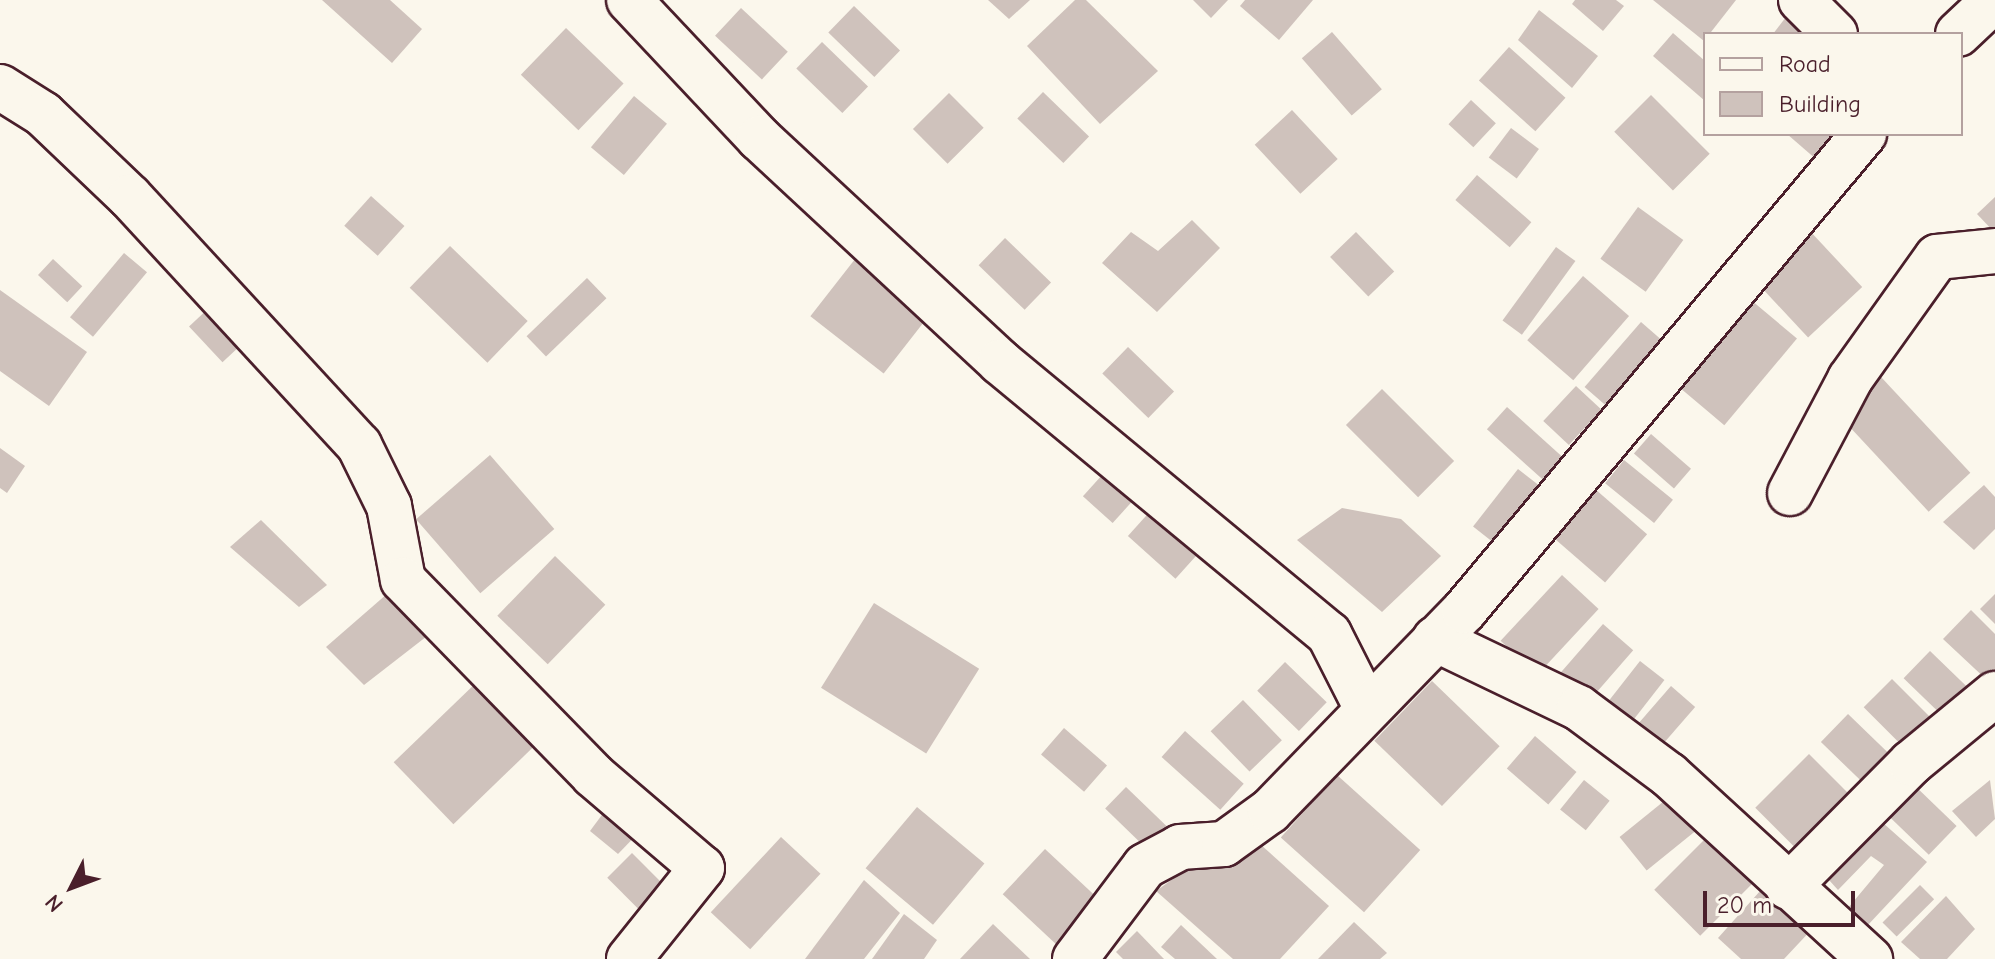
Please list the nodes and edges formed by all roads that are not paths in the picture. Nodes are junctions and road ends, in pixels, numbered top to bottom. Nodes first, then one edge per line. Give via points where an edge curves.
1 (629, 0) edge
2 (1801, 0) edge
3 (1994, 0) edge
4 (1833, 32) edge
5 (1960, 32) edge
6 (0, 87) edge
7 (1862, 136) edge
8 (1995, 251) edge
9 (1790, 493) dead end
10 (1435, 639) junction
11 (1995, 694) edge
12 (1367, 709) junction
13 (1788, 887) junction
14 (629, 959) edge
15 (1075, 959) edge
16 (1870, 959) edge

1 - 12 street via 759,138 1000,362 1329,634
2 - 4 street
3 - 5 street
6 - 14 street via 43,114 130,197 359,445 389,506 403,580 593,775 702,868
7 - 10 street
8 - 9 street via 1937,257 1850,379
10 - 12 street
10 - 13 street via 1579,708 1669,775
11 - 13 street via 1911,763
12 - 15 street via 1270,811 1224,844 1180,847 1145,866
13 - 16 street

